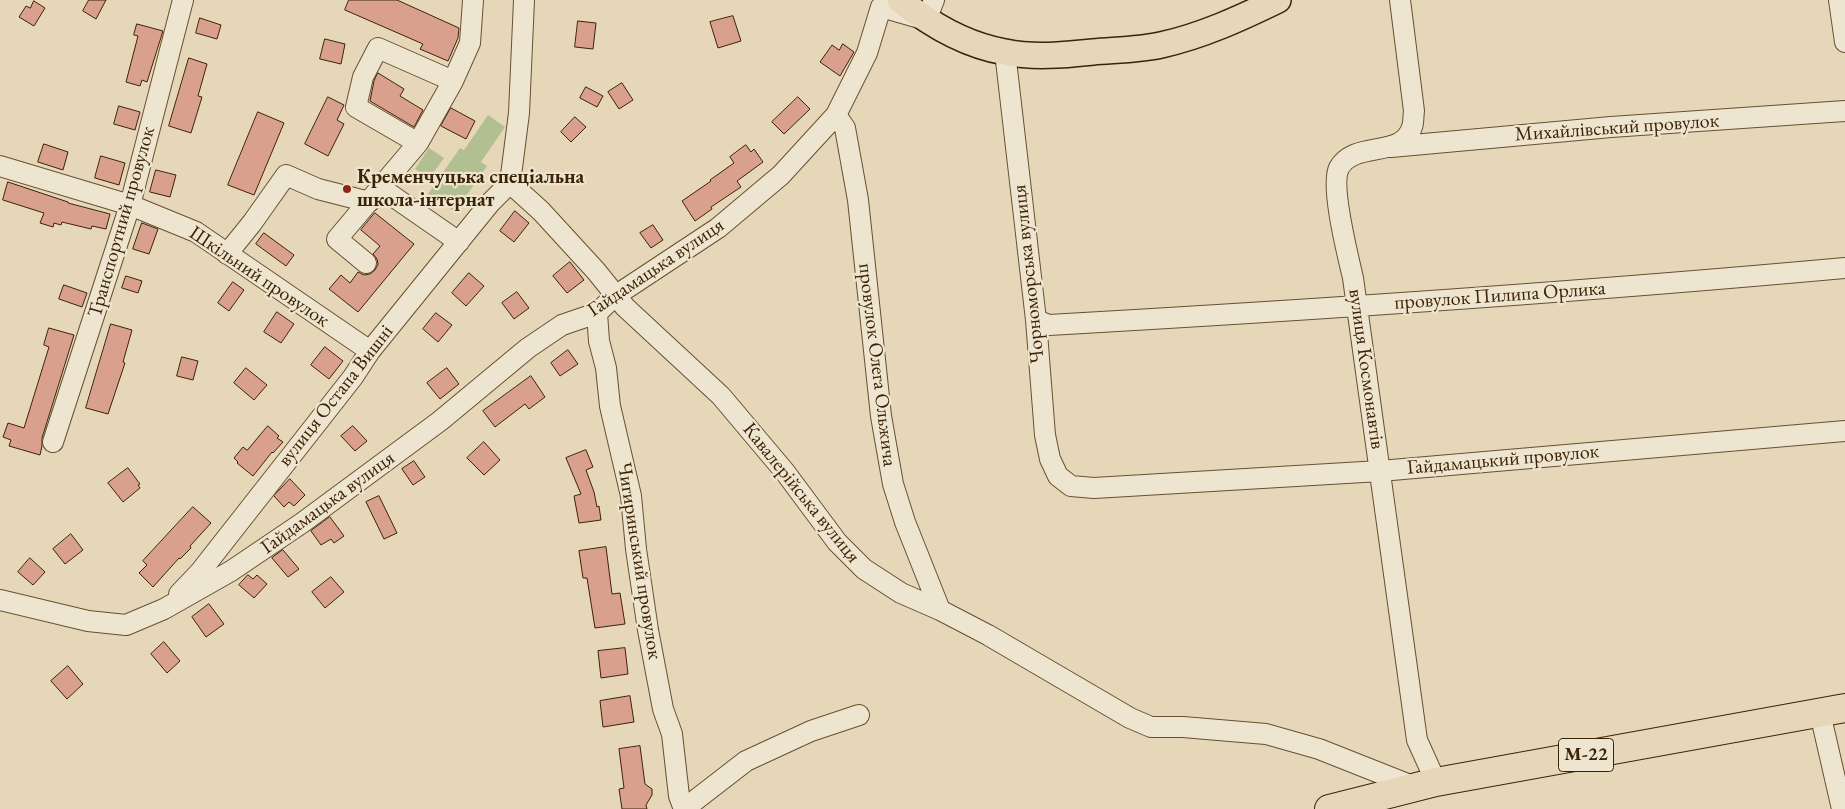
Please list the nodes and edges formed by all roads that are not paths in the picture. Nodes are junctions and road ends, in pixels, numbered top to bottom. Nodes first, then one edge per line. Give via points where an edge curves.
1 (183, 0) edge
2 (473, 0) edge
3 (524, 0) edge
4 (1400, 0) edge
5 (1839, 0) edge
6 (1275, 1) edge
7 (888, 2) edge
8 (930, 10) edge
9 (1845, 42) edge
10 (1005, 52) junction
11 (453, 81) junction
12 (1845, 111) edge
13 (836, 115) junction
14 (418, 144) junction
15 (1390, 147) junction
16 (0, 166) edge
17 (510, 183) junction
18 (375, 195) junction
19 (130, 205) junction
20 (458, 242) junction
21 (227, 254) junction
22 (366, 263) dead end
23 (1845, 268) edge
24 (615, 296) junction
25 (1356, 307) junction
26 (597, 313) junction
27 (1036, 320) junction
28 (370, 351) junction
29 (1845, 431) edge
30 (54, 442) dead end
31 (1380, 471) junction
32 (1072, 486) joint
33 (0, 600) edge
34 (164, 609) junction
35 (940, 610) junction
36 (1832, 710) edge
37 (859, 715) dead end
38 (1426, 784) junction
39 (684, 809) edge
40 (1329, 809) edge
41 (1842, 809) edge

1 - 19 street, Транспортний провулок
2 - 11 street via 470,43
3 - 17 street via 519,113
4 - 15 street, вулиця Космонавтів via 1413,119 1408,135
5 - 9 street
6 - 10 main road via 1240,19 1160,45 1062,55
7 - 8 main road
7 - 13 street, Гайдамацька вулиця
8 - 10 main road via 955,36
10 - 27 street, Чорноморська вулиця
11 - 14 street
11 - 14 street via 378,48 363,77 356,107
12 - 15 street, Михайлівський провулок via 1611,127
13 - 24 street, Гайдамацька вулиця via 781,175 718,228
13 - 35 street, провулок Олега Ольжича via 844,128 858,200 881,416 894,484 905,522
14 - 18 street
15 - 25 street, вулиця Космонавтів via 1359,152 1339,168 1337,195
16 - 19 street, Шкільний провулок
17 - 20 street, вулиця Остапа Вишні
17 - 24 street, Кавалерійська вулиця via 541,211
18 - 20 street
18 - 21 street via 318,189 286,175
18 - 22 street via 337,240
19 - 21 street, Шкільний провулок via 196,232
19 - 30 street, Транспортний провулок
20 - 28 street, вулиця Остапа Вишні
21 - 28 street, Шкільний провулок
23 - 25 street, провулок Пилипа Орлика
24 - 26 street, Гайдамацька вулиця
24 - 35 street, Кавалерійська вулиця via 721,396 785,472 837,542 864,569 901,592
25 - 27 street, провулок Пилипа Орлика via 1049,325
25 - 31 street, вулиця Космонавтів
26 - 34 street, Гайдамацька вулиця via 562,325 528,348 440,421 302,523 231,571
26 - 39 street, Чигиринський провулок via 610,406 631,496 648,630 663,709 672,734
27 - 32 street, Чорноморська вулиця via 1045,435 1050,459 1058,476
28 - 34 street, вулиця Остапа Вишні via 200,572
29 - 31 street, Гайдамацький провулок
31 - 32 street, Гайдамацький провулок via 1094,488
31 - 38 street, вулиця Космонавтів via 1417,740
33 - 34 street, Гайдамацька вулиця via 88,621 126,625
35 - 38 street, Кавалерійська вулиця via 1151,727 1266,734
36 - 38 highway, М-22
36 - 41 street
37 - 39 street via 811,731 746,761
38 - 40 highway, М-22

